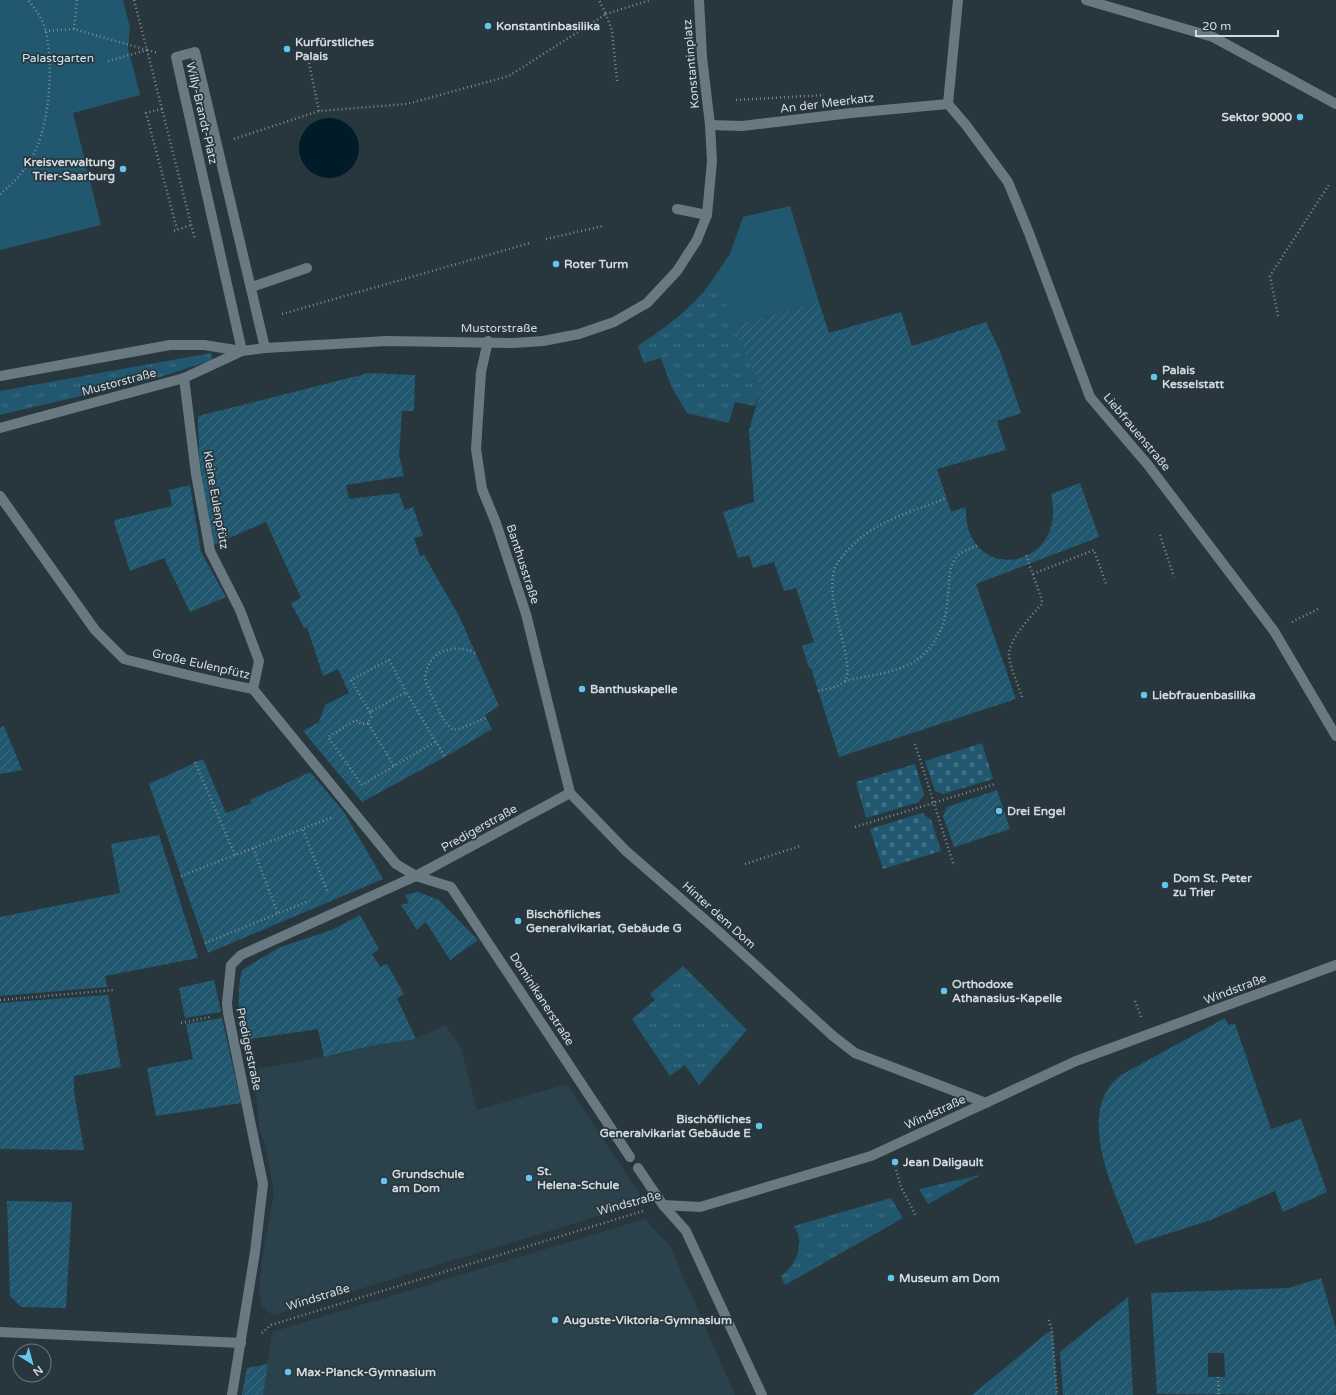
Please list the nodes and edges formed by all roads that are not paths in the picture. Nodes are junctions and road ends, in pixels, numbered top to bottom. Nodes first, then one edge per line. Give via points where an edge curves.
1 (699, 0) edge
2 (958, 0) edge
3 (1086, 0) edge
4 (948, 104) junction
5 (1336, 104) edge
6 (710, 125) junction
7 (677, 209) dead end
8 (707, 215) junction
9 (307, 268) dead end
10 (252, 287) junction
11 (488, 342) junction
12 (265, 348) junction
13 (242, 351) junction
14 (0, 376) edge
15 (184, 378) junction
16 (0, 428) edge
17 (0, 496) edge
18 (253, 689) junction
19 (1336, 736) edge
20 (570, 793) junction
21 (416, 876) junction
22 (1336, 965) edge
23 (986, 1103) junction
24 (630, 1156) dead end
25 (638, 1168) dead end
26 (663, 1205) junction
27 (0, 1332) edge
28 (241, 1343) junction
29 (232, 1395) edge
30 (762, 1395) edge

1 - 6 street, Konstantinplatz via 702,57
2 - 4 street
3 - 5 street via 1213,37
4 - 6 street, An der Meerkatz via 742,126
4 - 19 street, Liebfrauenstraße via 1008,182 1090,397 1148,465 1274,631
6 - 8 street, Mustorstraße via 712,180
7 - 8 street
8 - 11 street, Mustorstraße via 697,240 677,271 647,303 614,322 579,334 544,341
9 - 10 street
10 - 12 street, Willy-Brandt-Platz
10 - 13 street, Willy-Brandt-Platz via 195,52 176,57
11 - 12 street, Mustorstraße via 387,341
11 - 20 street, Banthusstraße via 481,372 476,449 482,489 526,614
12 - 13 street, Mustorstraße
13 - 14 street, Mustorstraße via 204,345 170,345
13 - 15 street, Mustorstraße
15 - 16 street, Mustorstraße
15 - 18 street, Kleine Eulenpfütz via 196,474 210,551 240,610 259,662
17 - 18 street, Große Eulenpfütz via 95,630 119,656 176,673
18 - 21 street, Große Eulenpfütz via 396,864
20 - 21 street, Predigerstraße
20 - 23 street, Hinter dem Dom via 626,851 854,1053
21 - 24 street, Dominikanerstraße via 451,887
21 - 28 street, Predigerstraße via 241,955 231,965 228,1013 263,1184
22 - 23 street, Windstraße via 1076,1061
23 - 26 street, Windstraße via 871,1156 700,1207
25 - 26 street
26 - 30 street via 686,1231
27 - 28 street
28 - 29 street, Predigerstraße

